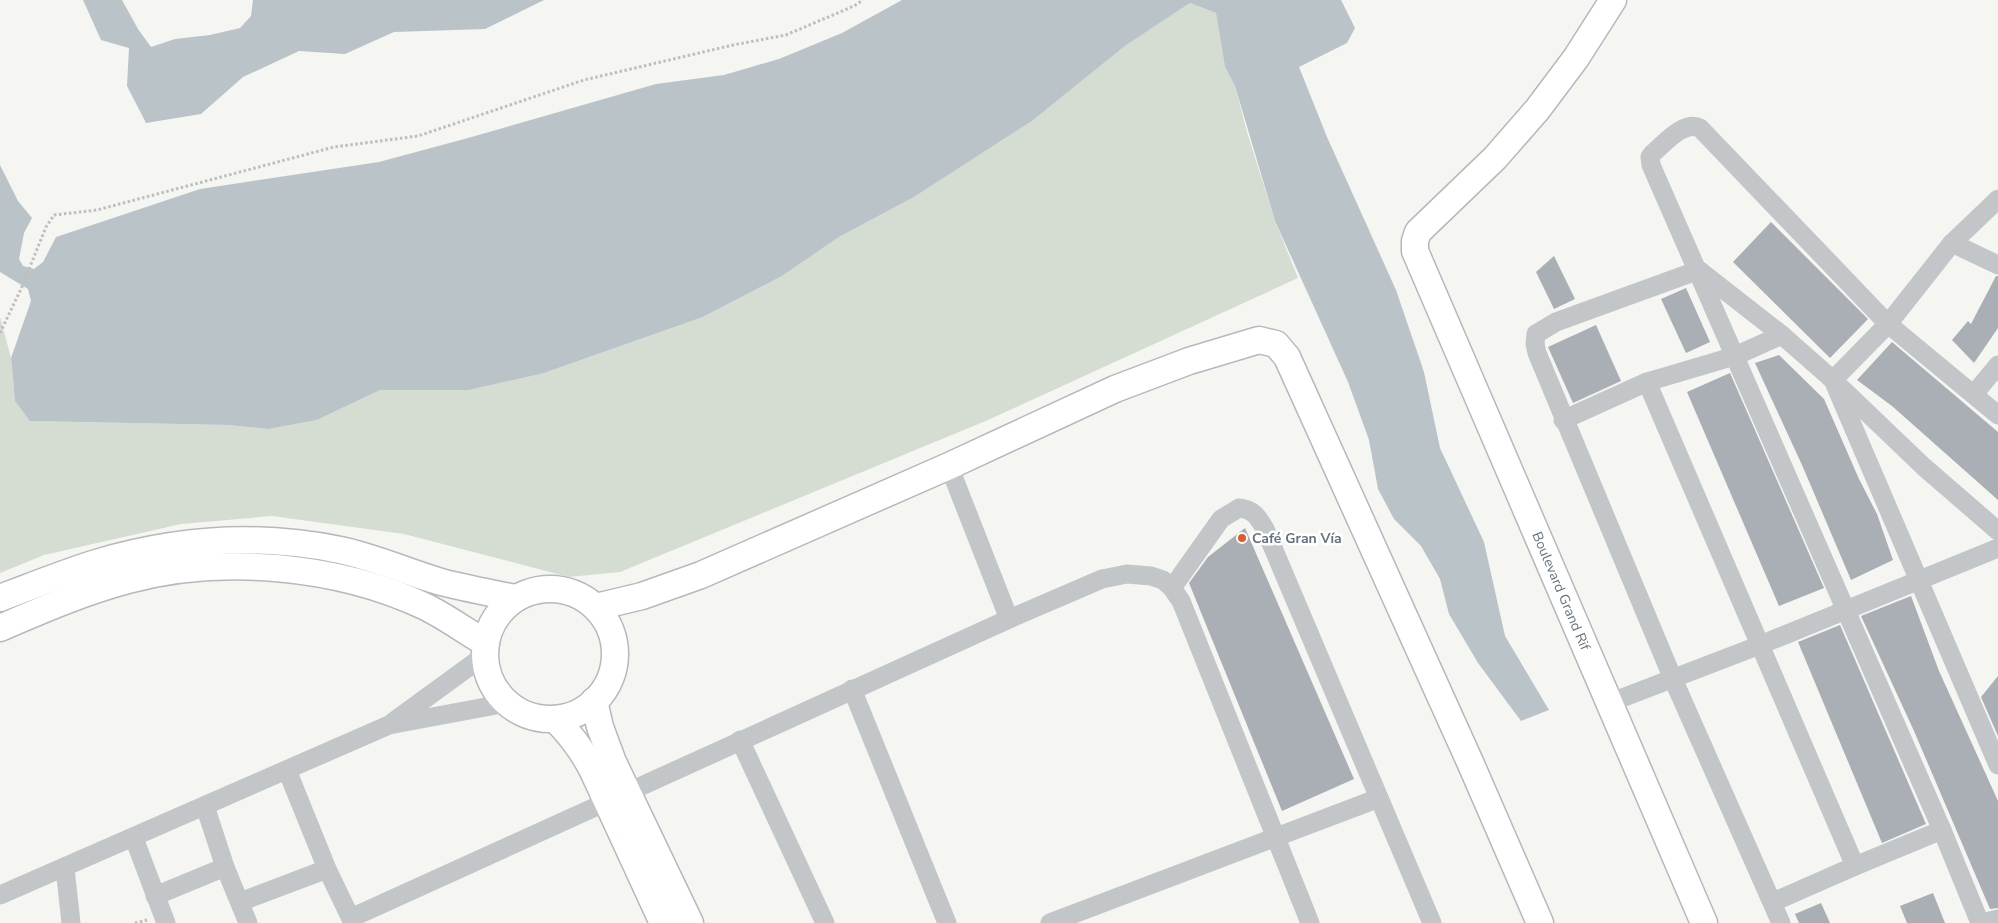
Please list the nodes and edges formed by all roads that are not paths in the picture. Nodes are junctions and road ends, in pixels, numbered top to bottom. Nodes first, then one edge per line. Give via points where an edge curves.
1 (1612, 0) edge
2 (1998, 199) edge
3 (1952, 243) junction
4 (1998, 265) edge
5 (1698, 270) junction
6 (1888, 324) junction
7 (1782, 335) junction
8 (1735, 356) junction
9 (1998, 365) edge
10 (1833, 380) junction
11 (1646, 382) junction
12 (1974, 394) junction
13 (1998, 415) edge
14 (1563, 420) junction
15 (949, 466) junction
16 (1998, 531) edge
17 (1998, 548) edge
18 (1919, 582) junction
19 (1172, 588) junction
20 (0, 598) edge
21 (515, 598) junction
22 (596, 607) junction
23 (1846, 611) junction
24 (1009, 619) junction
25 (0, 628) edge
26 (1760, 645) junction
27 (485, 649) junction
28 (1673, 679) junction
29 (852, 689) junction
30 (594, 701) junction
31 (507, 703) junction
32 (1609, 703) junction
33 (555, 718) junction
34 (389, 725) junction
35 (740, 740) junction
36 (1998, 765) edge
37 (287, 770) junction
38 (617, 797) junction
39 (1379, 798) junction
40 (205, 806) junction
41 (1942, 830) junction
42 (1276, 837) junction
43 (134, 838) junction
44 (1854, 866) junction
45 (225, 867) junction
46 (65, 868) junction
47 (328, 869) junction
48 (0, 895) edge
49 (155, 896) junction
50 (240, 902) junction
51 (1773, 902) junction
52 (1998, 919) edge
53 (352, 920) edge
54 (70, 923) edge
55 (166, 923) edge
56 (248, 923) edge
57 (663, 923) edge
58 (690, 923) edge
59 (825, 923) edge
60 (947, 923) edge
61 (1050, 923) edge
62 (1310, 923) edge
63 (1432, 923) edge
64 (1540, 923) edge
65 (1704, 923) edge
66 (1781, 923) edge
67 (1981, 923) edge

1 - 32 main road, Boulevard Grand Rif via 1576,58 1537,110 1494,158 1418,232 1415,241 1418,260
2 - 3 street
3 - 4 street
3 - 6 street
5 - 6 street via 1650,162 1653,153 1681,130 1693,126 1700,128
5 - 7 street
5 - 8 street
5 - 14 street via 1566,318 1536,334 1537,353
6 - 10 street
6 - 12 street
7 - 8 street
7 - 10 street
8 - 11 street
8 - 23 street
9 - 12 street
10 - 16 street
10 - 18 street
11 - 14 street
11 - 26 street
12 - 13 street
14 - 28 street
15 - 22 main road via 701,575 642,596
15 - 24 street
15 - 64 main road via 1140,379 1189,361 1251,341 1268,341 1282,350
17 - 18 street
18 - 23 street
18 - 36 street
19 - 24 street via 1164,580 1152,576 1114,576
19 - 39 street via 1221,519 1239,508 1251,511 1265,529
19 - 42 street via 1181,601
20 - 21 main road via 96,563 128,555 206,541 272,540 342,550 440,581
21 - 22 main road via 530,591 563,590 579,595
21 - 27 main road via 501,610 491,626
22 - 30 main road via 610,628 615,657 605,688
23 - 26 street
23 - 41 street
24 - 29 street
25 - 27 main road via 84,593 129,580 175,571 272,568 316,573 399,595 426,607
26 - 28 street
26 - 44 street
27 - 31 main road via 491,681
27 - 34 street
28 - 32 street
28 - 51 street
29 - 35 street
29 - 60 street
30 - 33 main road via 570,716
30 - 38 main road
31 - 33 main road via 538,718
31 - 34 street
32 - 65 main road, Boulevard Grand Rif
33 - 38 main road
34 - 37 street
35 - 38 street
35 - 59 street
37 - 40 street
37 - 47 street
38 - 53 street
38 - 57 main road
38 - 58 main road
39 - 42 street
39 - 63 street
40 - 43 street
40 - 45 street
41 - 44 street
41 - 67 street
42 - 61 street
42 - 62 street
43 - 46 street
43 - 49 street
44 - 51 street
45 - 49 street
45 - 50 street
46 - 48 street
46 - 54 street
47 - 50 street
47 - 53 street
49 - 55 street
50 - 56 street
51 - 66 street
52 - 67 street

